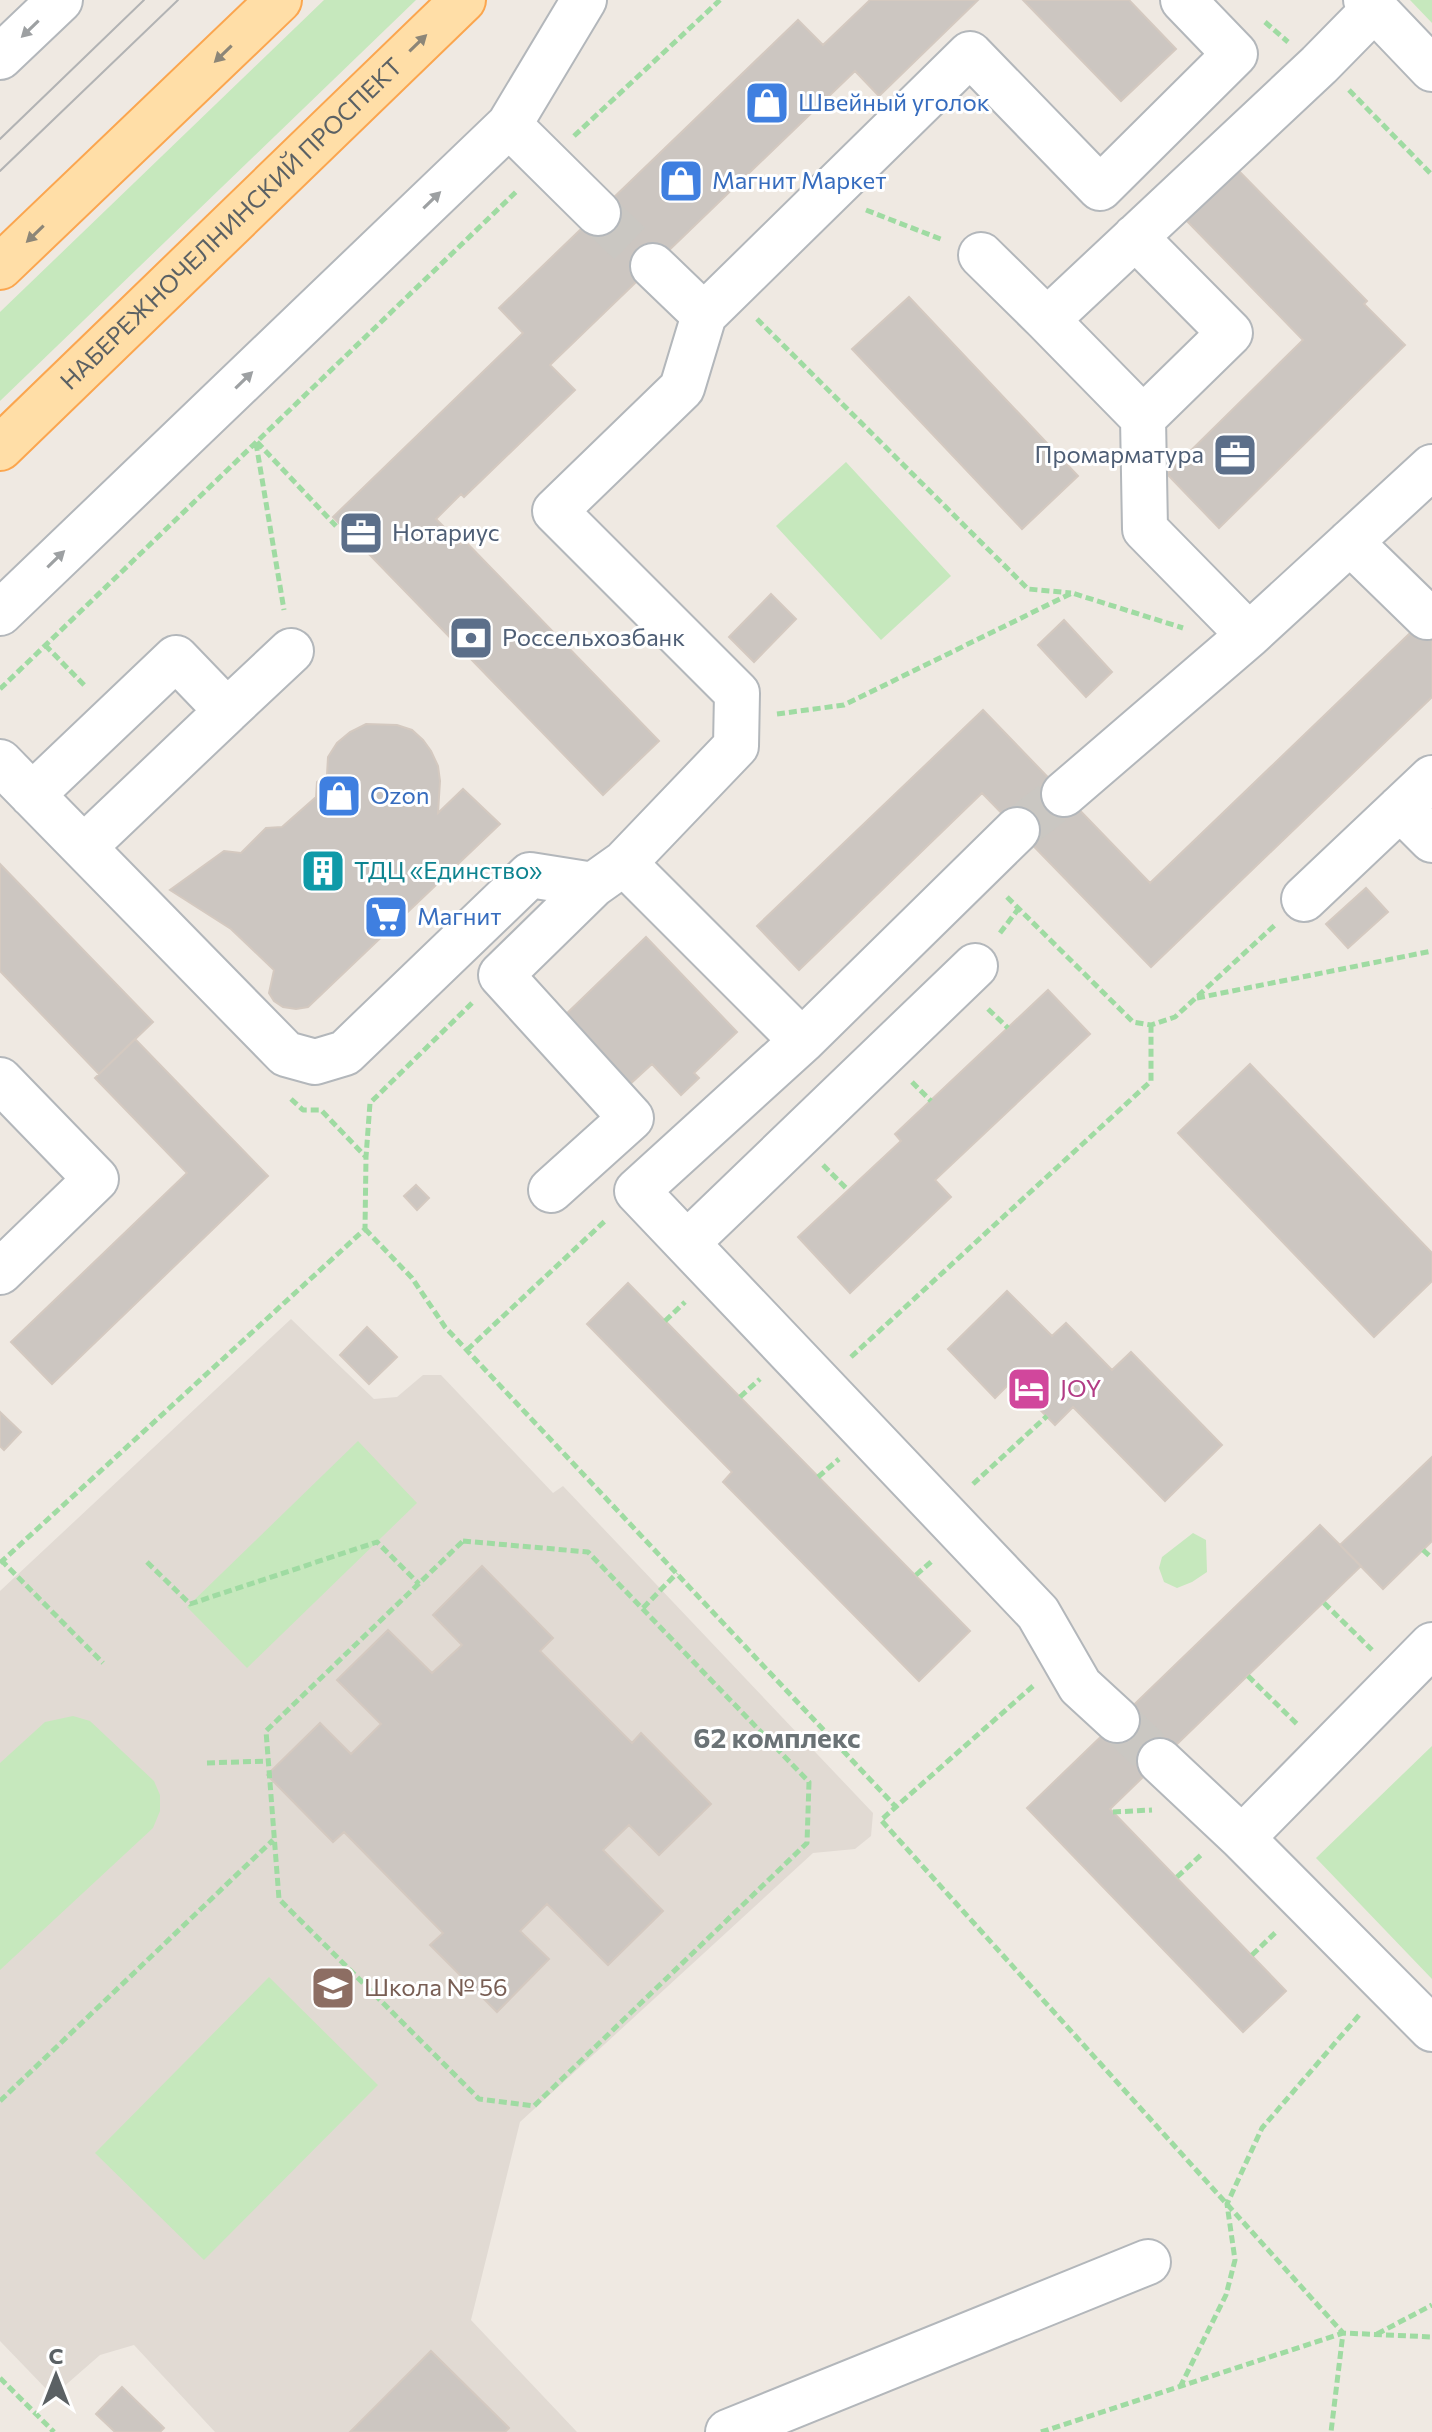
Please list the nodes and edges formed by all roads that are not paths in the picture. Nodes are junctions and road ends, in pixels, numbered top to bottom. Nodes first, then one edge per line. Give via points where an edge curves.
1 (60, 0) edge
2 (279, 0) edge
3 (463, 0) edge
4 (584, 0) edge
5 (1183, 0) edge
6 (1370, 4) edge
7 (0, 57) edge
8 (1432, 69) edge
9 (509, 125) junction
10 (598, 213) tunnel mouth
11 (1135, 237) junction
12 (981, 255) road end
13 (653, 266) tunnel mouth
14 (0, 267) edge
15 (716, 303) junction
16 (1047, 320) junction
17 (1143, 418) junction
18 (0, 448) edge
19 (1432, 467) edge
20 (1350, 542) junction
21 (0, 613) edge
22 (1427, 617) dead end
23 (1243, 640) junction
24 (291, 651) road end
25 (227, 711) junction
26 (0, 762) edge
27 (1432, 778) edge
28 (1064, 794) tunnel mouth
29 (32, 795) junction
30 (1400, 808) junction
31 (1017, 830) tunnel mouth
32 (1432, 840) edge
33 (84, 847) junction
34 (608, 874) junction
35 (1304, 899) road end
36 (975, 966) dead end
37 (802, 1041) junction
38 (0, 1080) edge
39 (551, 1190) dead end
40 (687, 1243) junction
41 (0, 1272) edge
42 (1432, 1645) edge
43 (1117, 1720) tunnel mouth
44 (1160, 1761) tunnel mouth
45 (1242, 1838) junction
46 (1432, 2029) edge
47 (1148, 2262) dead end
48 (728, 2432) edge

1 -> 7 street
2 -> 14 main road
18 -> 3 main road, НАБЕРЕЖНОЧЕЛНИНСКИЙ ПРОСПЕКТ
4 - 9 street
5 - 15 street via 1235,54 1100,188 970,54
6 - 8 street
6 - 11 street via 1319,65
9 - 10 street
21 -> 9 street
11 - 16 street
11 - 17 street via 1230,333
12 - 16 street
13 - 15 street
15 - 34 street via 682,388 555,511 737,693 736,746
16 - 17 street
17 - 23 street via 1145,529
19 - 20 street
20 - 22 street
20 - 23 street
23 - 28 street
24 - 25 street
25 - 29 street via 176,658
25 - 33 street
26 - 29 street
27 - 30 street
29 - 33 street
30 - 32 street
30 - 35 street
31 - 37 street
33 - 34 street via 286,1054 315,1062 345,1053 530,875
34 - 37 street
34 - 39 street via 501,975 631,1118
36 - 40 street
37 - 40 street via 637,1191
38 - 41 street via 96,1179
40 - 43 street via 1038,1613 1080,1686
42 - 45 street
44 - 45 street
45 - 46 street
47 - 48 street

